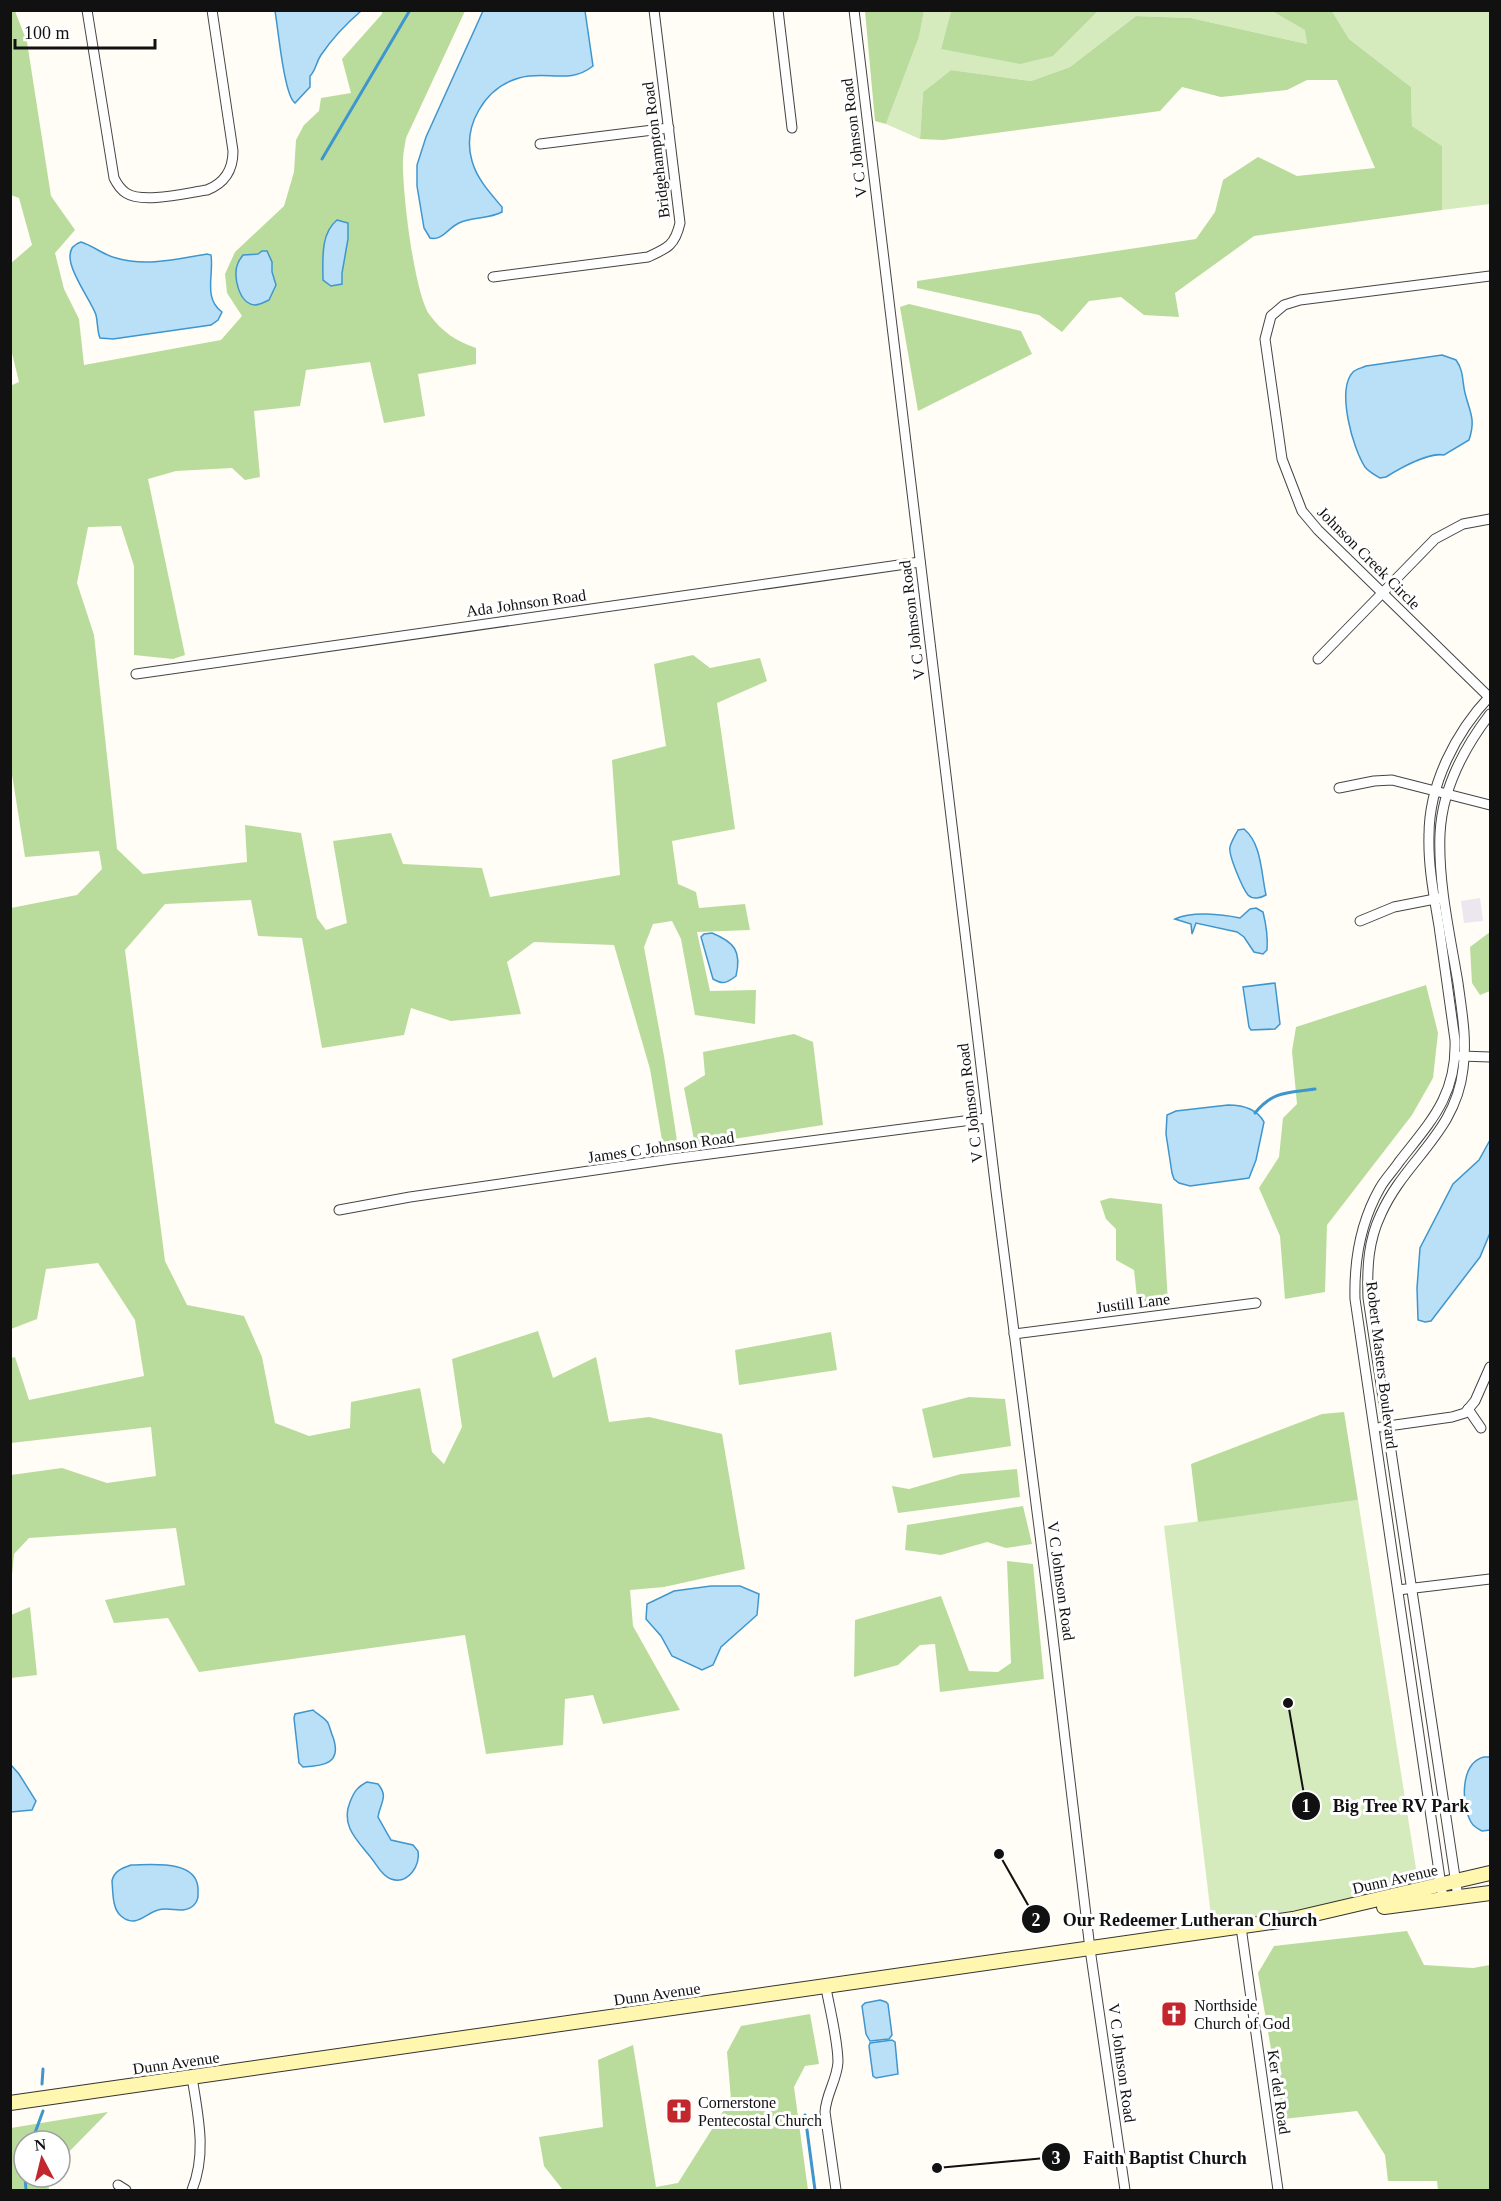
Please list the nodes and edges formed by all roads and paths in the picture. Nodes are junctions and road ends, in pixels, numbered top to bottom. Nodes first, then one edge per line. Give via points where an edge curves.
1 (87, 10) edge
2 (212, 10) edge
3 (654, 10) edge
4 (778, 10) edge
5 (854, 10) edge
6 (669, 128) junction
7 (792, 128) dead end
8 (540, 144) dead end
9 (1491, 276) edge
10 (493, 277) dead end
11 (1491, 519) edge
12 (920, 562) junction
13 (1383, 593) junction
14 (1318, 659) dead end
15 (136, 674) dead end
16 (1490, 697) edge
17 (1491, 714) edge
18 (1339, 788) dead end
19 (1436, 791) junction
20 (1448, 794) junction
21 (1491, 805) edge
22 (1445, 897) junction
23 (1434, 899) junction
24 (1359, 921) dead end
25 (1460, 1056) junction
26 (1491, 1057) edge
27 (987, 1118) junction
28 (339, 1210) dead end
29 (1257, 1303) dead end
30 (1014, 1335) junction
31 (1491, 1366) edge
32 (1468, 1409) junction
33 (1386, 1426) junction
34 (1374, 1428) junction
35 (1481, 1428) dead end
36 (1491, 1579) edge
37 (1411, 1588) junction
38 (1398, 1590) junction
39 (1491, 1873) edge
40 (1456, 1881) junction
41 (1442, 1892) junction
42 (1491, 1893) edge
43 (1458, 1897) junction
44 (1241, 1927) junction
45 (1090, 1949) junction
46 (826, 1988) junction
47 (192, 2077) junction
48 (10, 2103) edge
49 (192, 2190) edge
50 (836, 2190) edge
51 (1125, 2190) edge
52 (1278, 2190) edge

1 - 2 street via 114,178 126,194 146,198 207,190 224,180 230,170 233,151
3 - 6 street, Bridgehampton Road
4 - 7 street
5 - 12 street, V C Johnson Road
6 - 8 street
6 - 10 street, Bridgehampton Road via 680,223 676,237 666,249 648,257
9 - 13 street, Johnson Creek Circle via 1300,300 1284,305 1271,316 1266,328 1282,459 1292,491 1302,512 1318,530
11 - 13 street via 1463,524 1435,539
12 - 15 street, Ada Johnson Road
12 - 27 street, V C Johnson Road
13 - 14 street
13 - 16 street, Johnson Creek Circle
16 - 19 street, Robert Masters Boulevard via 1460,734
17 - 20 street, Robert Masters Boulevard via 1467,747
18 - 19 street via 1392,780
19 - 20 street
19 - 23 street, Robert Masters Boulevard via 1429,832
20 - 21 street
20 - 22 street, Robert Masters Boulevard via 1440,833
22 - 23 street
22 - 25 street, Robert Masters Boulevard via 1466,1041
23 - 24 street via 1394,907
23 - 25 street, Robert Masters Boulevard
25 - 26 street
25 - 33 street, Robert Masters Boulevard via 1458,1098 1450,1116 1391,1196 1368,1253 1368,1298
25 - 34 street, Robert Masters Boulevard via 1433,1119 1381,1186 1361,1231 1355,1299
27 - 28 street, James C Johnson Road via 664,1160
27 - 30 street, V C Johnson Road
29 - 30 street, Justill Lane
30 - 45 street, V C Johnson Road
31 - 32 street
32 - 33 street via 1452,1416
32 - 35 street
33 - 34 street
33 - 37 street, Robert Masters Boulevard
34 - 38 street, Robert Masters Boulevard
36 - 37 street
37 - 38 street
37 - 40 street, Robert Masters Boulevard
38 - 41 street, Robert Masters Boulevard
39 - 40 main road, Dunn Avenue
40 - 41 main road, Dunn Avenue
40 - 43 street, Robert Masters Boulevard
41 - 43 main road, Dunn Avenue
41 - 44 main road, Dunn Avenue
42 - 43 main road, Dunn Avenue
44 - 45 main road, Dunn Avenue
44 - 52 street, Ker del Road
45 - 46 main road, Dunn Avenue
45 - 51 street, V C Johnson Road
46 - 47 main road, Dunn Avenue
46 - 50 street via 838,2061 825,2112
47 - 48 main road, Dunn Avenue
47 - 49 street via 201,2147 198,2176

